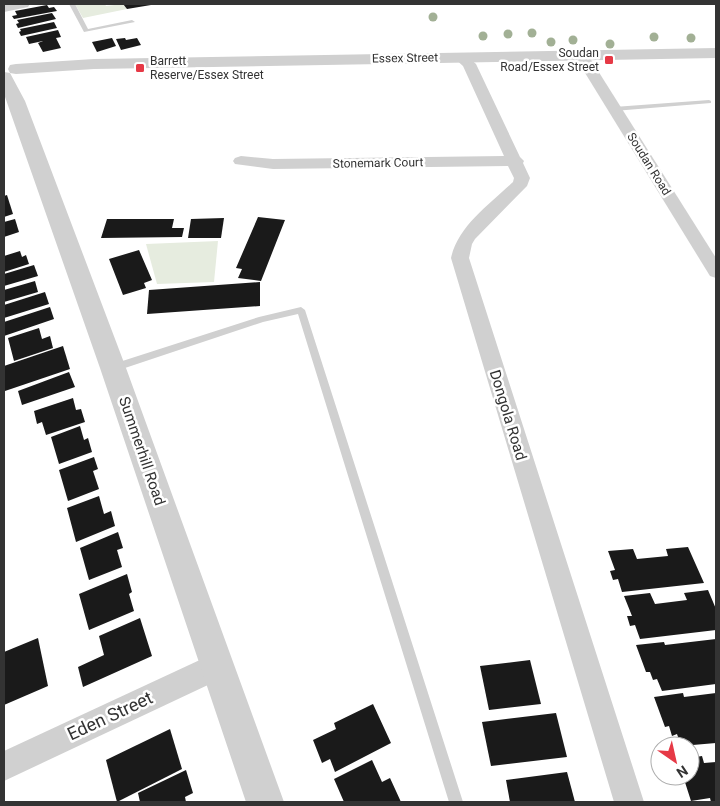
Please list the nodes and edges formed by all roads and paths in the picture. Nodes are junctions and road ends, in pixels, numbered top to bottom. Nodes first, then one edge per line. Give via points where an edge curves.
1 (24, 4) edge
2 (72, 4) edge
3 (4, 8) edge
4 (132, 22) dead end
5 (716, 53) edge
6 (581, 55) junction
7 (460, 57) junction
8 (10, 66) edge
9 (709, 102) dead end
10 (614, 109) junction
11 (241, 161) dead end
12 (516, 161) junction
13 (716, 272) edge
14 (113, 368) junction
15 (217, 666) junction
16 (4, 766) edge
17 (265, 802) edge
18 (456, 802) edge
19 (629, 802) edge

1 - 3 street
2 - 4 lane via 86,31
5 - 6 street, Essex Street
6 - 7 street, Essex Street
6 - 10 street, Soudan Road
7 - 8 street, Essex Street
7 - 12 street, Dongola Road via 469,64
8 - 14 street, Summerhill Road via 16,101
9 - 10 lane
10 - 13 street, Soudan Road
11 - 12 street, Stonemark Court via 273,164
12 - 19 street, Dongola Road via 522,173 521,183 469,235 460,258
14 - 15 street, Summerhill Road
14 - 18 lane via 262,319 301,310
15 - 16 street, Eden Street
15 - 17 street, Summerhill Road

